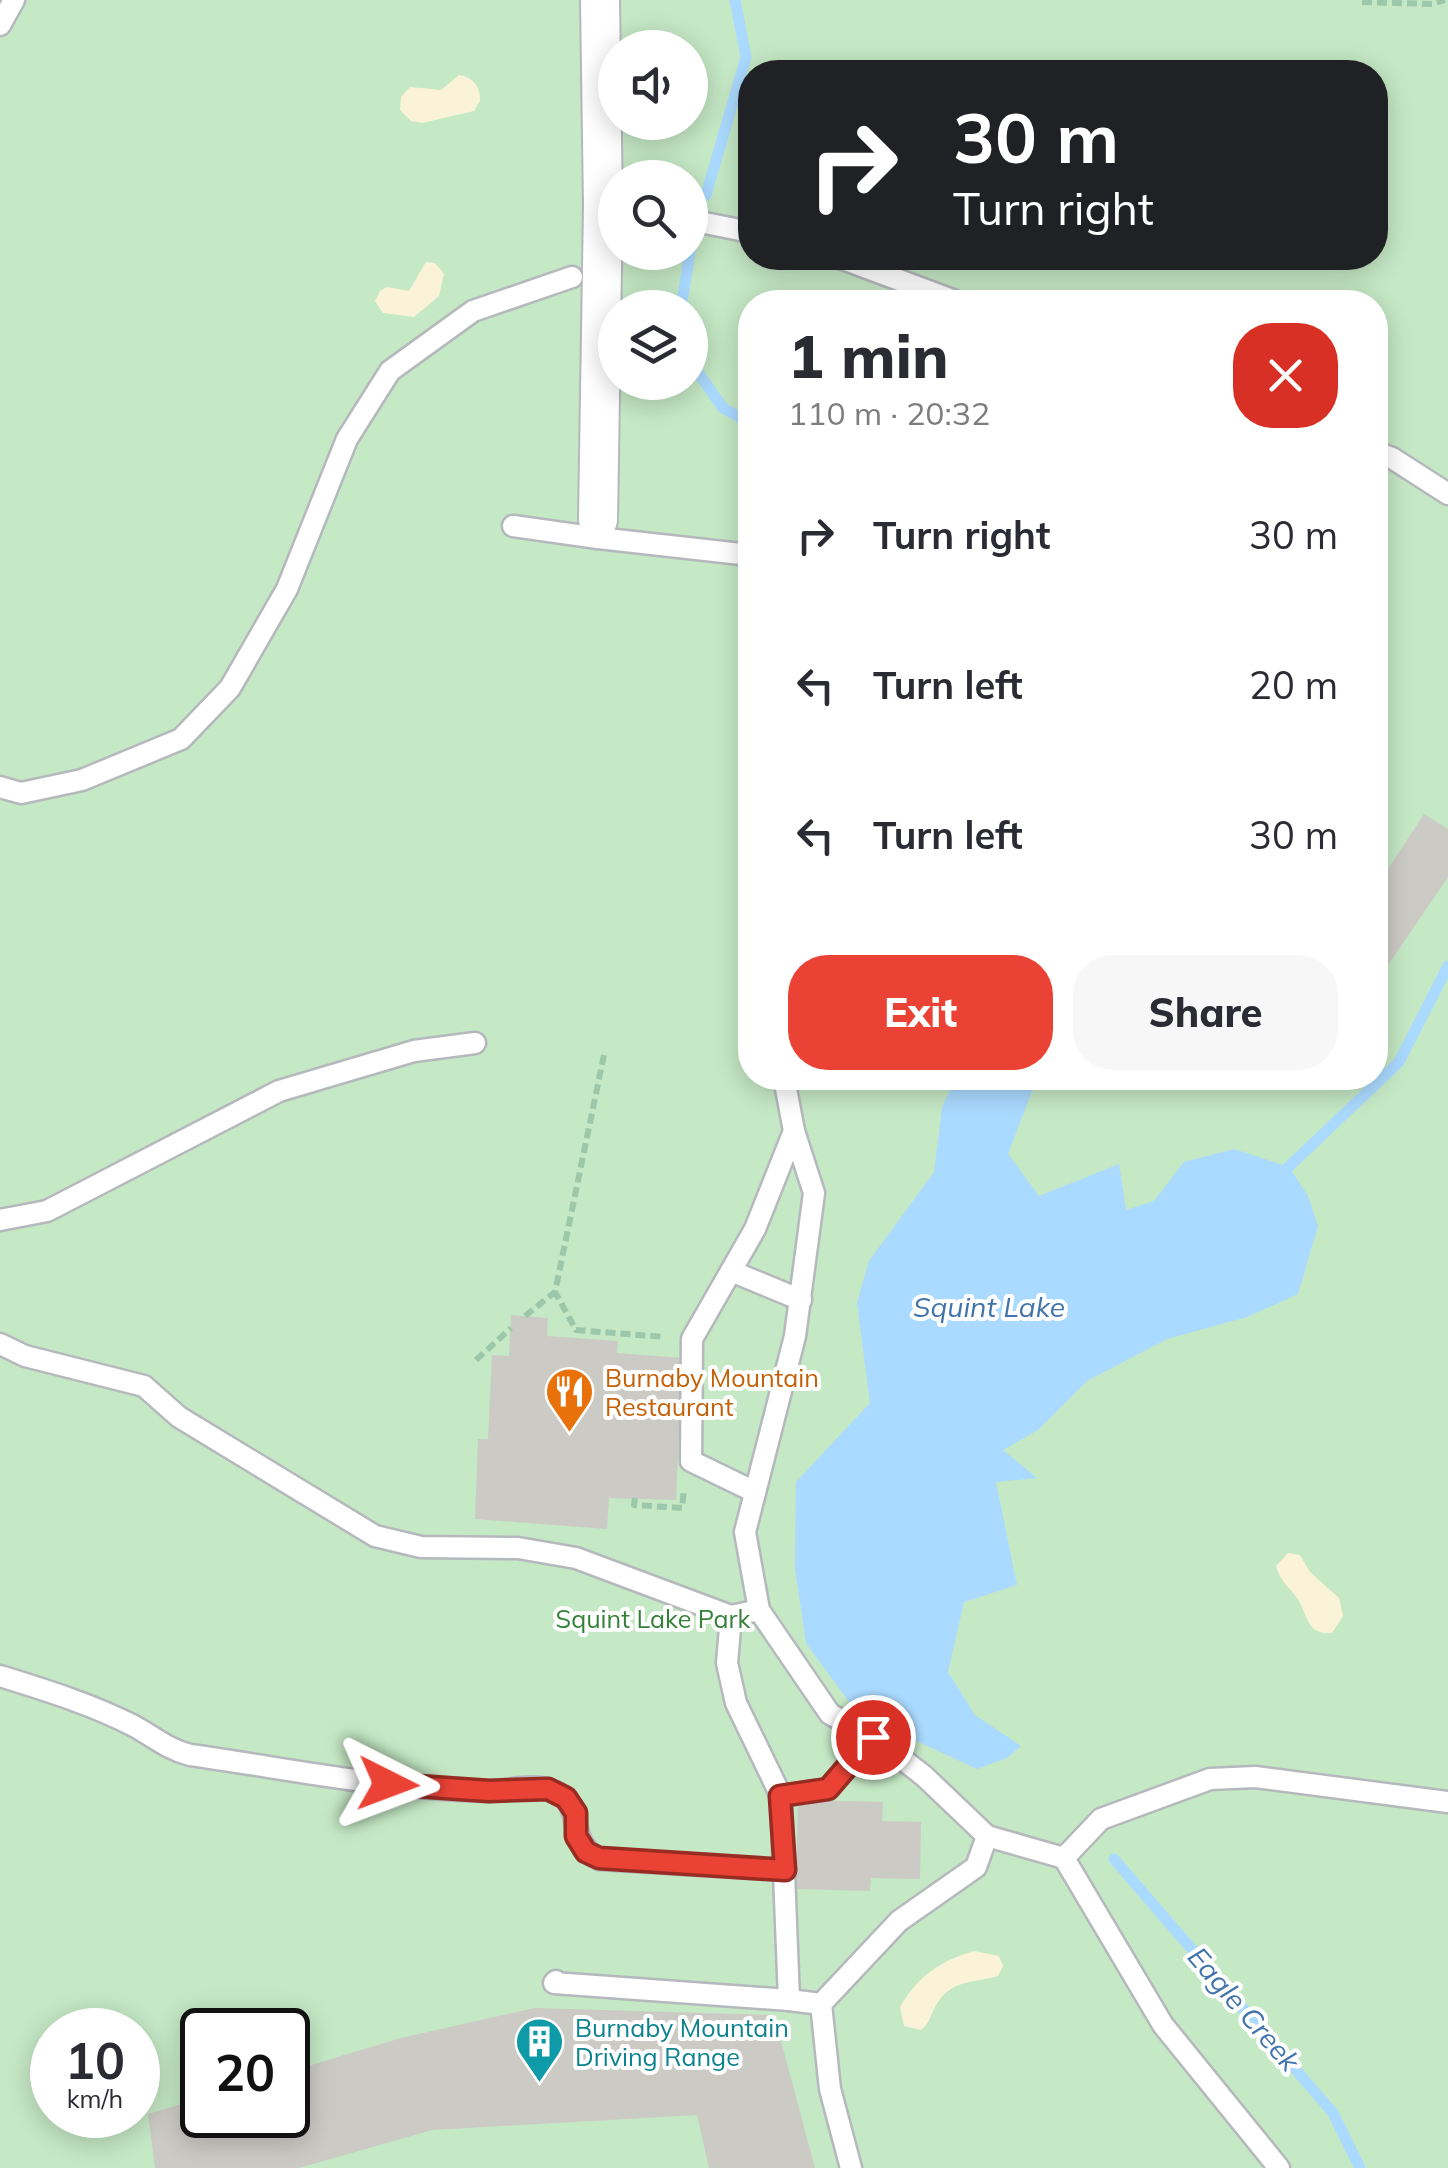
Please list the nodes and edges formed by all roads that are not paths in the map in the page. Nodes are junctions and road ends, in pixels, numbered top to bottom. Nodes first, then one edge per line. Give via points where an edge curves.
1 (14, 0) edge
2 (600, 0) edge
3 (0, 24) edge
4 (607, 160) edge
5 (708, 224) edge
6 (738, 230) edge
7 (607, 270) edge
8 (872, 270) edge
9 (572, 277) dead end
10 (926, 290) edge
11 (1388, 457) edge
12 (1448, 494) edge
13 (513, 526) dead end
14 (598, 529) junction
15 (738, 554) edge
16 (0, 787) edge
17 (475, 1042) dead end
18 (786, 1090) edge
19 (794, 1130) junction
20 (0, 1220) edge
21 (731, 1271) junction
22 (801, 1300) junction
23 (0, 1344) edge
24 (755, 1492) junction
25 (759, 1610) junction
26 (731, 1616) junction
27 (0, 1676) edge
28 (873, 1737) junction
29 (780, 1796) junction
30 (1448, 1802) edge
31 (988, 1836) junction
32 (1065, 1857) junction
33 (785, 1870) junction
34 (556, 1981) dead end
35 (789, 2000) junction
36 (821, 2004) junction
37 (852, 2168) edge
38 (1279, 2168) edge

1 - 3 lane
2 - 4 street
5 - 6 lane
7 - 14 street
8 - 10 lane
9 - 16 lane via 472,312 390,371 347,439 288,589 230,688 181,739 82,780 20,793
11 - 12 lane
13 - 14 lane
14 - 15 lane
17 - 20 lane via 414,1051 279,1091 47,1212
18 - 19 lane
19 - 21 lane
19 - 22 lane via 814,1193
21 - 22 lane
21 - 24 lane via 692,1339 690,1461
22 - 24 lane
23 - 26 lane via 144,1386 179,1416 376,1536 421,1547 518,1548 576,1558
24 - 25 lane via 745,1532
25 - 26 lane
25 - 28 lane via 830,1714
26 - 29 lane via 728,1662 736,1702
27 - 33 lane via 68,1697 190,1754 388,1784 548,1789 566,1798 576,1813 576,1836 599,1858
28 - 29 lane via 828,1789
28 - 31 lane
29 - 33 lane
30 - 32 lane via 1255,1776 1210,1779 1100,1819
31 - 32 lane
31 - 36 lane via 976,1867 898,1921
32 - 38 lane via 1163,2024
33 - 35 lane
34 - 35 lane
35 - 36 lane
36 - 37 lane via 830,2089

